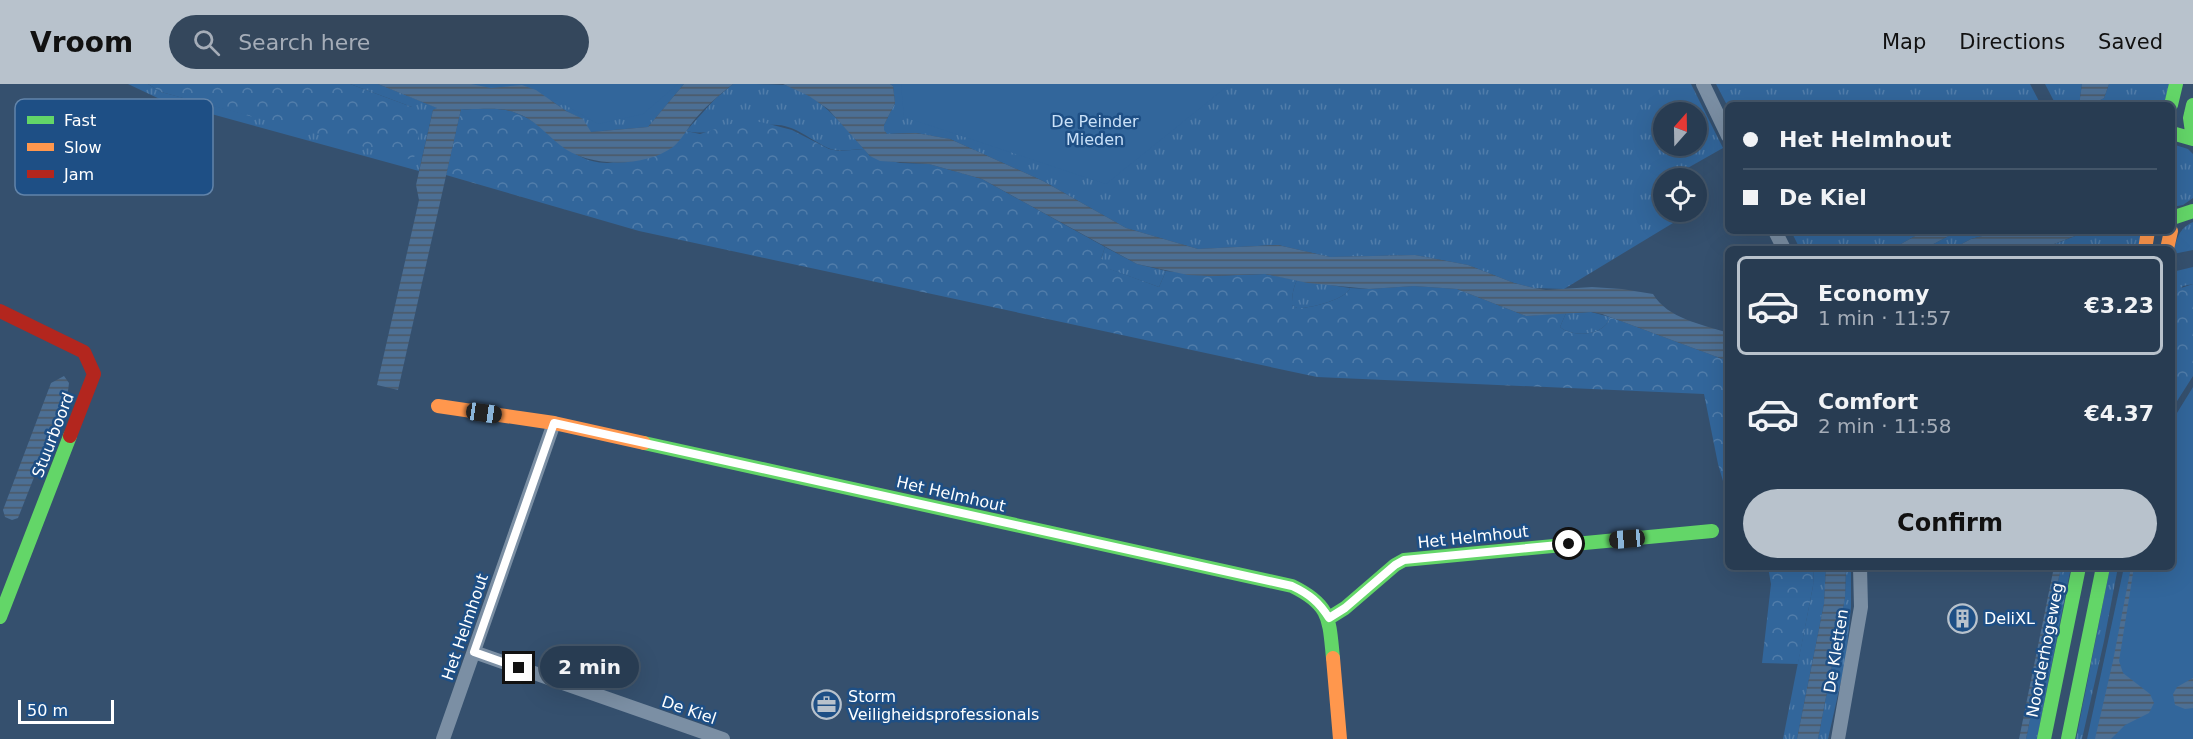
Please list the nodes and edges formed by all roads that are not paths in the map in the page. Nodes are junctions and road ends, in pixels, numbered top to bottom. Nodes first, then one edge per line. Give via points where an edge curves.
1 (1702, 84) edge
2 (2176, 84) edge
3 (2172, 102) edge
4 (2193, 105) edge
5 (1725, 130) edge
6 (2175, 134) edge
7 (2193, 139) edge
8 (2193, 211) edge
9 (2175, 223) edge
10 (0, 311) edge
11 (438, 406) dead end
12 (554, 423) junction
13 (1712, 531) dead end
14 (1860, 570) edge
15 (2078, 570) edge
16 (2102, 570) edge
17 (0, 617) edge
18 (1329, 618) junction
19 (474, 652) junction
20 (443, 739) edge
21 (723, 739) edge
22 (1340, 739) edge
23 (1838, 739) edge
24 (2044, 739) edge
25 (2068, 739) edge

1 - 5 street
2 - 3 street
4 - 7 street
6 - 7 street
8 - 9 street
10 - 17 street, Stuurboord via 84,352 94,374
11 - 12 street, Het Helmhout
12 - 18 street, Het Helmhout via 1292,586 1309,594
12 - 19 street, Het Helmhout
13 - 18 street, Het Helmhout via 1404,560
14 - 23 street, De Kletten via 1861,607
15 - 24 street, Noorderhogeweg
16 - 25 street
18 - 22 street
19 - 20 street, Het Helmhout
19 - 21 street, De Kiel

